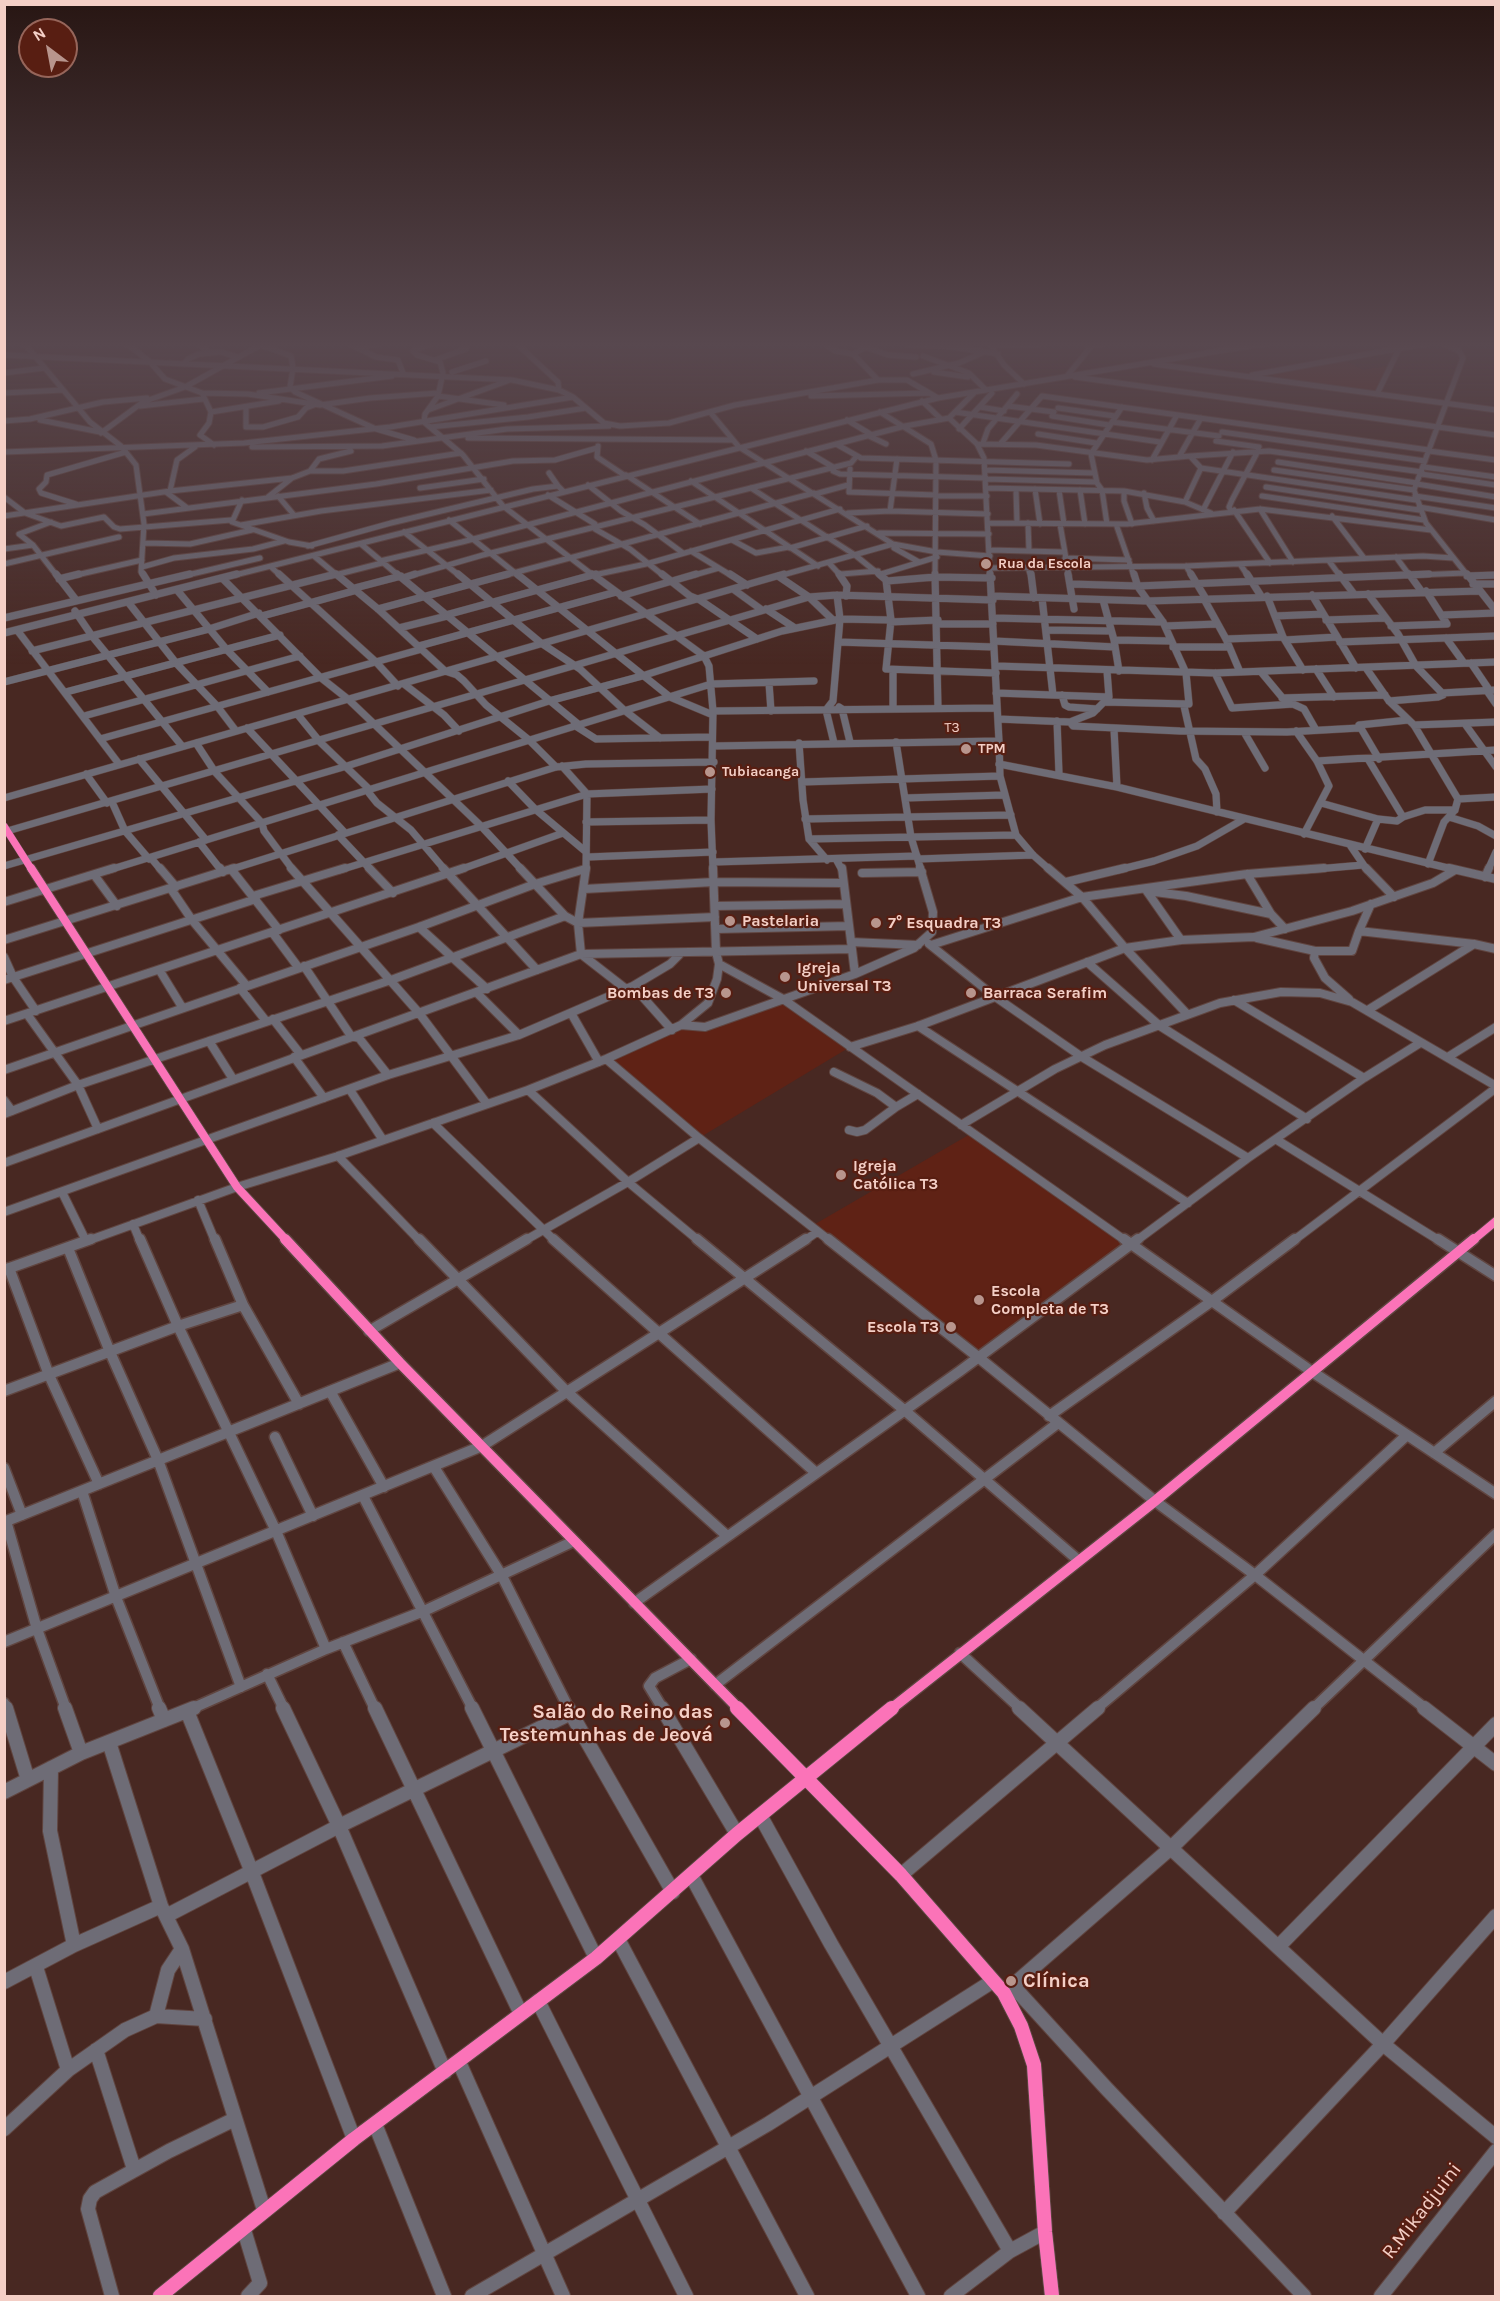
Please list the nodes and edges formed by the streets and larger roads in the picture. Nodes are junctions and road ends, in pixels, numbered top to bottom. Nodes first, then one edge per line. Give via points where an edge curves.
1 (68, 450) edge
2 (119, 450) edge
3 (124, 450) edge
4 (188, 450) edge
5 (357, 450) edge
6 (458, 450) edge
7 (588, 450) edge
8 (597, 450) edge
9 (725, 450) edge
10 (744, 450) edge
11 (846, 450) edge
12 (934, 450) edge
13 (982, 450) edge
14 (1036, 450) edge
15 (1068, 450) edge
16 (1093, 450) edge
17 (1156, 450) edge
18 (1183, 450) edge
19 (1211, 450) edge
20 (1253, 450) edge
21 (1258, 450) edge
22 (1261, 450) edge
23 (1299, 450) edge
24 (1348, 450) edge
25 (1429, 450) edge
26 (1431, 450) edge
27 (806, 451) joint
28 (4, 452) edge
29 (1233, 452) junction
30 (1358, 452) junction
31 (461, 453) junction
32 (1283, 453) junction
33 (1091, 454) junction
34 (1209, 454) junction
35 (1297, 454) junction
36 (1191, 456) junction
37 (856, 457) junction
38 (1040, 457) junction
39 (1179, 457) junction
40 (897, 459) junction
41 (936, 460) junction
42 (1152, 460) junction
43 (1494, 460) edge
44 (984, 461) junction
45 (1278, 462) junction
46 (763, 463) junction
47 (851, 463) junction
48 (1069, 464) dead end
49 (1355, 464) junction
50 (832, 467) junction
51 (1201, 468) junction
52 (1423, 468) junction
53 (476, 470) junction
54 (985, 470) junction
55 (1274, 470) junction
56 (310, 471) junction
57 (1042, 471) junction
58 (1225, 472) junction
59 (549, 473) dead end
60 (1095, 473) junction
61 (1357, 474) junction
62 (625, 475) junction
63 (848, 475) junction
64 (1246, 475) junction
65 (892, 476) junction
66 (1487, 476) junction
67 (1496, 477) edge
68 (292, 478) junction
69 (790, 478) junction
70 (936, 478) junction
71 (416, 479) junction
72 (484, 479) junction
73 (986, 479) junction
74 (1269, 479) junction
75 (1043, 480) junction
76 (691, 481) junction
77 (1354, 481) junction
78 (1096, 482) junction
79 (1486, 483) junction
80 (588, 485) junction
81 (848, 485) junction
82 (1496, 485) edge
83 (1266, 487) junction
84 (420, 488) junction
85 (986, 488) junction
86 (561, 489) junction
87 (751, 489) junction
88 (1016, 489) junction
89 (1035, 489) junction
90 (491, 490) junction
91 (1044, 490) junction
92 (1059, 490) junction
93 (1080, 490) junction
94 (1102, 490) junction
95 (168, 491) junction
96 (1124, 491) junction
97 (1351, 491) junction
98 (1416, 491) junction
99 (650, 492) junction
100 (814, 493) junction
101 (1144, 493) junction
102 (1472, 493) junction
103 (891, 494) junction
104 (548, 495) junction
105 (936, 495) junction
106 (4, 496) edge
107 (140, 496) junction
108 (278, 496) junction
109 (987, 496) junction
110 (1262, 496) junction
111 (268, 497) junction
112 (712, 497) junction
113 (1496, 497) edge
114 (495, 498) junction
115 (425, 499) junction
116 (1347, 499) junction
117 (242, 500) junction
118 (409, 502) junction
119 (609, 502) junction
120 (1185, 502) junction
121 (775, 504) junction
122 (1469, 504) junction
123 (78, 505) junction
124 (503, 506) junction
125 (186, 507) junction
126 (673, 507) junction
127 (1343, 508) junction
128 (1496, 508) edge
129 (840, 509) junction
130 (1258, 509) junction
131 (1419, 509) junction
132 (1203, 510) junction
133 (1232, 510) junction
134 (575, 511) junction
135 (890, 511) junction
136 (25, 513) junction
137 (848, 513) junction
138 (916, 513) junction
139 (935, 513) junction
140 (1211, 513) junction
141 (143, 514) junction
142 (738, 514) junction
143 (988, 514) junction
144 (294, 515) junction
145 (4, 516) edge
146 (1332, 516) junction
147 (1465, 516) junction
148 (1339, 517) junction
149 (633, 518) junction
150 (410, 519) junction
151 (231, 520) junction
152 (449, 520) junction
153 (802, 520) junction
154 (1424, 520) junction
155 (1496, 520) edge
156 (1154, 521) junction
157 (51, 522) junction
158 (988, 523) junction
159 (1017, 523) junction
160 (1028, 523) junction
161 (525, 524) junction
162 (699, 524) junction
163 (1040, 524) junction
164 (1062, 524) junction
165 (1085, 524) junction
166 (1107, 524) junction
167 (1116, 524) junction
168 (1132, 524) junction
169 (241, 525) junction
170 (867, 525) junction
171 (144, 529) junction
172 (595, 529) junction
173 (252, 530) junction
174 (1431, 530) junction
175 (408, 531) junction
176 (763, 531) junction
177 (915, 532) junction
178 (936, 532) junction
179 (879, 533) junction
180 (989, 534) junction
181 (658, 535) junction
182 (119, 537) dead end
183 (828, 537) junction
184 (472, 539) junction
185 (549, 540) junction
186 (732, 540) junction
187 (284, 541) junction
188 (144, 543) junction
189 (361, 544) junction
190 (621, 545) junction
191 (891, 545) junction
192 (33, 546) junction
193 (308, 546) junction
194 (789, 547) junction
195 (4, 549) edge
196 (1449, 550) junction
197 (426, 551) junction
198 (691, 551) junction
199 (1029, 551) junction
200 (327, 552) junction
201 (683, 553) junction
202 (990, 553) junction
203 (492, 554) junction
204 (937, 554) junction
205 (39, 555) junction
206 (855, 555) junction
207 (1064, 555) junction
208 (1423, 555) junction
209 (314, 556) junction
210 (1396, 557) junction
211 (260, 558) dead end
212 (569, 558) junction
213 (1364, 558) junction
214 (1453, 558) junction
215 (1329, 561) junction
216 (381, 562) junction
217 (919, 562) junction
218 (1293, 562) junction
219 (142, 563) junction
220 (830, 563) junction
221 (1130, 563) junction
222 (1270, 563) junction
223 (4, 564) edge
224 (646, 564) junction
225 (1240, 564) junction
226 (447, 565) junction
227 (818, 566) junction
228 (1186, 566) junction
229 (270, 567) junction
230 (719, 568) junction
231 (991, 568) junction
232 (1028, 568) junction
233 (1068, 568) junction
234 (513, 572) junction
235 (880, 572) junction
236 (338, 574) junction
237 (841, 574) junction
238 (1466, 575) junction
239 (1496, 575) edge
240 (593, 576) junction
241 (778, 576) junction
242 (1410, 576) junction
243 (402, 577) junction
244 (935, 577) junction
245 (992, 578) junction
246 (1342, 578) junction
247 (58, 579) junction
248 (223, 579) junction
249 (887, 580) junction
250 (670, 582) junction
251 (1250, 582) junction
252 (150, 584) junction
253 (470, 584) junction
254 (1071, 584) junction
255 (1196, 584) junction
256 (1473, 584) junction
257 (1496, 584) edge
258 (289, 585) junction
259 (747, 585) junction
260 (1138, 586) junction
261 (356, 589) junction
262 (733, 589) junction
263 (177, 590) junction
264 (537, 590) junction
265 (1479, 591) junction
266 (1424, 592) junction
267 (618, 594) junction
268 (1354, 594) junction
269 (1368, 594) junction
270 (156, 595) junction
271 (425, 595) junction
272 (837, 595) junction
273 (1312, 595) junction
274 (846, 596) junction
275 (888, 596) junction
276 (1264, 596) junction
277 (809, 597) junction
278 (244, 598) junction
279 (938, 598) junction
280 (993, 598) junction
281 (1034, 598) junction
282 (1042, 598) junction
283 (1073, 599) junction
284 (1205, 599) junction
285 (76, 600) junction
286 (700, 600) junction
287 (1103, 600) junction
288 (1148, 601) junction
289 (128, 602) junction
290 (493, 602) junction
291 (67, 603) junction
292 (1492, 603) edge
293 (310, 604) junction
294 (378, 609) junction
295 (560, 609) junction
296 (1074, 609) dead end
297 (195, 610) junction
298 (764, 610) junction
299 (1496, 612) edge
300 (78, 614) junction
301 (648, 614) junction
302 (261, 615) junction
303 (1275, 615) junction
304 (1442, 615) junction
305 (447, 616) junction
306 (1324, 617) junction
307 (4, 618) edge
308 (1385, 618) junction
309 (836, 619) junction
310 (729, 620) junction
311 (1045, 620) junction
312 (516, 621) junction
313 (891, 621) junction
314 (993, 621) junction
315 (938, 622) junction
316 (1109, 622) junction
317 (146, 623) junction
318 (1164, 624) junction
319 (1217, 624) junction
320 (1391, 626) junction
321 (1439, 626) junction
322 (399, 628) junction
323 (795, 628) junction
324 (209, 629) junction
325 (17, 630) junction
326 (586, 630) junction
327 (1046, 630) junction
328 (1111, 631) junction
329 (465, 632) junction
330 (4, 633) edge
331 (280, 635) junction
332 (676, 635) junction
333 (92, 636) junction
334 (1496, 636) edge
335 (1284, 638) junction
336 (1448, 638) junction
337 (757, 639) junction
338 (1226, 639) junction
339 (1339, 640) junction
340 (1400, 640) junction
341 (161, 642) junction
342 (838, 642) junction
343 (541, 643) junction
344 (1048, 643) junction
345 (1115, 643) junction
346 (994, 644) junction
347 (1172, 644) junction
348 (887, 645) junction
349 (936, 646) junction
350 (1229, 646) junction
351 (420, 648) junction
352 (227, 650) junction
353 (32, 651) junction
354 (614, 654) junction
355 (108, 655) junction
356 (497, 655) junction
357 (300, 656) junction
358 (704, 656) junction
359 (376, 662) junction
360 (1496, 662) edge
361 (176, 663) junction
362 (1467, 663) junction
363 (571, 665) junction
364 (1416, 666) junction
365 (1356, 668) junction
366 (1366, 668) junction
367 (246, 669) junction
368 (1052, 669) junction
369 (1316, 669) junction
370 (48, 670) junction
371 (893, 670) junction
372 (996, 670) junction
373 (1303, 670) junction
374 (446, 671) junction
375 (938, 671) junction
376 (1107, 671) junction
377 (1119, 671) junction
378 (1240, 672) junction
379 (1261, 672) junction
380 (1186, 673) junction
381 (1215, 673) junction
382 (126, 676) junction
383 (642, 676) junction
384 (320, 677) junction
385 (524, 680) junction
386 (813, 681) dead end
387 (4, 682) edge
388 (769, 682) junction
389 (194, 684) junction
390 (711, 684) junction
391 (401, 685) junction
392 (600, 686) junction
393 (1491, 691) edge
394 (66, 692) junction
395 (268, 692) junction
396 (996, 693) junction
397 (1442, 693) junction
398 (476, 694) junction
399 (1053, 695) junction
400 (1062, 695) junction
401 (670, 697) junction
402 (1334, 697) junction
403 (1282, 698) junction
404 (1387, 698) junction
405 (144, 699) junction
406 (1106, 699) junction
407 (349, 700) junction
408 (549, 701) junction
409 (833, 701) junction
410 (1287, 704) junction
411 (1496, 704) edge
412 (217, 706) junction
413 (1184, 706) junction
414 (432, 707) junction
415 (893, 708) junction
416 (938, 708) junction
417 (997, 708) junction
418 (842, 709) junction
419 (624, 710) junction
420 (826, 710) junction
421 (771, 711) junction
422 (1095, 711) junction
423 (713, 713) junction
424 (298, 715) junction
425 (84, 716) junction
426 (502, 717) junction
427 (998, 719) junction
428 (162, 721) junction
429 (1057, 722) junction
430 (1070, 722) junction
431 (1496, 722) edge
432 (1411, 723) junction
433 (1466, 724) junction
434 (576, 725) junction
435 (374, 726) junction
436 (247, 728) junction
437 (1359, 728) junction
438 (1109, 729) junction
439 (1316, 730) junction
440 (236, 731) junction
441 (459, 731) junction
442 (1190, 731) junction
443 (1296, 731) junction
444 (1244, 732) junction
445 (712, 737) junction
446 (660, 738) junction
447 (100, 739) junction
448 (529, 740) junction
449 (320, 741) junction
450 (999, 741) junction
451 (850, 742) junction
452 (896, 742) junction
453 (196, 743) junction
454 (799, 743) junction
455 (834, 743) junction
456 (182, 746) junction
457 (714, 747) junction
458 (399, 750) junction
459 (1496, 750) edge
460 (1484, 751) junction
461 (1430, 754) junction
462 (270, 755) junction
463 (140, 759) junction
464 (1368, 759) junction
465 (1379, 759) junction
466 (1317, 761) junction
467 (714, 762) junction
468 (119, 764) junction
469 (999, 764) junction
470 (347, 766) junction
471 (1496, 766) edge
472 (559, 767) junction
473 (1265, 768) dead end
474 (215, 772) junction
475 (426, 773) junction
476 (86, 774) junction
477 (1059, 774) junction
478 (1000, 776) junction
479 (294, 780) junction
480 (902, 780) junction
481 (508, 781) junction
482 (802, 782) junction
483 (1118, 787) junction
484 (161, 788) junction
485 (712, 789) junction
486 (370, 790) junction
487 (587, 794) junction
488 (1004, 795) junction
489 (1496, 797) edge
490 (4, 798) edge
491 (238, 798) junction
492 (905, 798) junction
493 (453, 799) junction
494 (1458, 799) junction
495 (109, 803) junction
496 (1321, 803) junction
497 (318, 806) junction
498 (535, 809) junction
499 (1455, 810) junction
500 (1217, 812) junction
501 (183, 814) junction
502 (1011, 815) junction
503 (908, 817) junction
504 (1403, 817) junction
505 (1449, 817) junction
506 (393, 818) junction
507 (805, 819) junction
508 (1244, 819) junction
509 (1378, 819) junction
510 (711, 820) junction
511 (586, 822) junction
512 (262, 823) junction
513 (481, 826) junction
514 (6, 830) edge
515 (125, 831) junction
516 (563, 833) junction
517 (341, 834) junction
518 (1304, 834) junction
519 (1016, 836) junction
520 (1496, 836) edge
521 (911, 837) junction
522 (809, 839) junction
523 (202, 841) junction
524 (423, 844) junction
525 (1350, 845) junction
526 (1365, 849) junction
527 (713, 852) junction
528 (1496, 852) edge
529 (279, 853) junction
530 (506, 853) junction
531 (587, 854) junction
532 (1033, 855) junction
533 (917, 857) junction
534 (150, 858) junction
535 (28, 860) junction
536 (831, 860) junction
537 (364, 862) junction
538 (714, 862) junction
539 (1428, 864) junction
540 (1364, 865) junction
541 (4, 866) edge
542 (231, 869) junction
543 (585, 869) junction
544 (1455, 870) junction
545 (223, 872) junction
546 (922, 872) junction
547 (446, 873) junction
548 (862, 873) dead end
549 (1247, 874) junction
550 (94, 876) junction
551 (1485, 876) junction
552 (1496, 879) edge
553 (301, 881) junction
554 (714, 882) junction
555 (1066, 882) junction
556 (843, 883) junction
557 (535, 884) junction
558 (173, 888) junction
559 (45, 889) junction
560 (584, 889) junction
561 (1145, 889) junction
562 (393, 893) junction
563 (1082, 897) junction
564 (1394, 897) junction
565 (254, 898) junction
566 (4, 902) edge
567 (846, 904) junction
568 (1371, 904) junction
569 (475, 905) junction
570 (117, 906) junction
571 (715, 906) junction
572 (330, 913) junction
573 (1271, 914) junction
574 (565, 916) junction
575 (715, 917) junction
576 (192, 920) junction
577 (66, 921) junction
578 (578, 923) junction
579 (849, 926) junction
580 (419, 927) junction
581 (716, 929) junction
582 (1285, 929) junction
583 (275, 931) junction
584 (1359, 931) junction
585 (506, 937) junction
586 (1254, 937) junction
587 (4, 940) edge
588 (1181, 940) junction
589 (925, 944) junction
590 (1474, 944) junction
591 (362, 946) junction
592 (852, 946) junction
593 (1125, 948) junction
594 (1496, 949) edge
595 (1315, 951) junction
596 (218, 952) junction
597 (716, 952) junction
598 (87, 953) junction
599 (681, 953) junction
600 (581, 954) junction
601 (4, 957) edge
602 (452, 957) junction
603 (1087, 962) junction
604 (719, 964) junction
605 (301, 967) junction
606 (537, 970) junction
607 (160, 971) junction
608 (855, 974) junction
609 (9, 979) edge
610 (391, 980) junction
611 (243, 987) junction
612 (109, 988) junction
613 (629, 988) junction
614 (487, 989) junction
615 (477, 993) junction
616 (994, 996) junction
617 (783, 999) junction
618 (327, 1000) junction
619 (1234, 1000) junction
620 (1352, 1002) junction
621 (182, 1007) junction
622 (1368, 1010) junction
623 (31, 1012) junction
624 (419, 1013) junction
625 (571, 1013) junction
626 (1187, 1014) junction
627 (269, 1020) junction
628 (4, 1022) edge
629 (681, 1026) junction
630 (918, 1026) junction
631 (1160, 1026) junction
632 (135, 1027) junction
633 (1496, 1027) edge
634 (672, 1030) junction
635 (519, 1035) junction
636 (351, 1036) junction
637 (209, 1041) junction
638 (1420, 1043) junction
639 (850, 1047) junction
640 (56, 1052) junction
641 (298, 1056) junction
642 (449, 1056) junction
643 (1082, 1057) junction
644 (1448, 1057) junction
645 (155, 1059) junction
646 (603, 1060) junction
647 (4, 1070) edge
648 (834, 1072) dead end
649 (388, 1076) junction
650 (1364, 1078) junction
651 (233, 1079) junction
652 (78, 1085) junction
653 (1496, 1087) edge
654 (350, 1090) junction
655 (528, 1090) junction
656 (1018, 1092) junction
657 (918, 1095) junction
658 (179, 1098) junction
659 (324, 1098) junction
660 (4, 1100) edge
661 (487, 1104) junction
662 (896, 1107) junction
663 (8, 1113) edge
664 (1307, 1119) junction
665 (433, 1123) junction
666 (961, 1125) junction
667 (98, 1129) junction
668 (849, 1130) dead end
669 (699, 1138) junction
670 (206, 1140) junction
671 (383, 1140) junction
672 (1277, 1140) junction
673 (338, 1156) junction
674 (1248, 1158) junction
675 (4, 1163) edge
676 (628, 1182) junction
677 (237, 1187) junction
678 (1361, 1190) junction
679 (62, 1192) junction
680 (198, 1200) junction
681 (1188, 1203) junction
682 (4, 1212) edge
683 (1496, 1221) edge
684 (134, 1224) junction
685 (542, 1229) junction
686 (817, 1232) junction
687 (86, 1241) junction
688 (1130, 1244) junction
689 (68, 1248) junction
690 (1457, 1252) junction
691 (7, 1269) edge
692 (1496, 1276) edge
693 (744, 1278) junction
694 (456, 1279) junction
695 (1212, 1301) junction
696 (243, 1305) junction
697 (178, 1326) junction
698 (369, 1331) junction
699 (660, 1332) junction
700 (110, 1352) junction
701 (978, 1357) junction
702 (400, 1363) junction
703 (1311, 1371) junction
704 (49, 1375) junction
705 (4, 1390) edge
706 (566, 1391) junction
707 (330, 1392) junction
708 (1496, 1401) edge
709 (299, 1404) junction
710 (903, 1409) junction
711 (1054, 1419) junction
712 (228, 1432) junction
713 (1407, 1435) junction
714 (275, 1437) dead end
715 (482, 1446) junction
716 (1434, 1453) junction
717 (158, 1460) junction
718 (434, 1467) junction
719 (4, 1468) edge
720 (815, 1472) junction
721 (983, 1479) junction
722 (99, 1484) junction
723 (384, 1487) junction
724 (82, 1491) junction
725 (1496, 1494) edge
726 (363, 1496) junction
727 (1155, 1501) junction
728 (22, 1515) junction
729 (313, 1516) junction
730 (5, 1522) edge
731 (276, 1531) junction
732 (1496, 1534) edge
733 (726, 1535) junction
734 (573, 1541) junction
735 (1078, 1560) junction
736 (198, 1564) junction
737 (1255, 1575) junction
738 (502, 1576) junction
739 (116, 1597) junction
740 (634, 1603) junction
741 (424, 1611) junction
742 (37, 1629) junction
743 (4, 1642) edge
744 (343, 1642) junction
745 (326, 1649) junction
746 (960, 1653) junction
747 (691, 1659) junction
748 (1364, 1659) junction
749 (267, 1674) junction
750 (715, 1685) junction
751 (241, 1687) junction
752 (4, 1703) edge
753 (187, 1711) junction
754 (571, 1713) junction
755 (164, 1720) junction
756 (1496, 1724) edge
757 (109, 1742) junction
758 (1057, 1745) junction
759 (1474, 1747) junction
760 (81, 1753) junction
761 (494, 1753) junction
762 (1496, 1764) edge
763 (51, 1768) junction
764 (807, 1778) junction
765 (28, 1780) junction
766 (415, 1790) junction
767 (4, 1792) edge
768 (761, 1817) junction
769 (339, 1826) junction
770 (737, 1834) junction
771 (1172, 1847) junction
772 (251, 1870) junction
773 (692, 1875) junction
774 (901, 1875) junction
775 (673, 1892) junction
776 (164, 1911) junction
777 (1496, 1916) edge
778 (618, 1938) junction
779 (74, 1946) junction
780 (1279, 1946) junction
781 (182, 1948) junction
782 (596, 1958) junction
783 (36, 1967) junction
784 (993, 1981) junction
785 (4, 1982) edge
786 (1008, 1989) junction
787 (538, 2001) junction
788 (522, 2014) junction
789 (156, 2016) junction
790 (205, 2019) junction
791 (1383, 2044) junction
792 (892, 2046) junction
793 (96, 2050) junction
794 (459, 2062) junction
795 (68, 2070) junction
796 (445, 2072) junction
797 (812, 2097) junction
798 (235, 2119) junction
799 (375, 2124) junction
800 (4, 2129) edge
801 (1496, 2137) edge
802 (354, 2139) junction
803 (728, 2147) junction
804 (1496, 2151) edge
805 (134, 2169) junction
806 (638, 2200) junction
807 (264, 2210) junction
808 (1224, 2213) junction
809 (244, 2230) junction
810 (1044, 2232) junction
811 (1010, 2251) junction
812 (545, 2255) junction
813 (112, 2296) edge
814 (160, 2296) edge
815 (248, 2296) edge
816 (444, 2296) edge
817 (472, 2296) edge
818 (563, 2296) edge
819 (686, 2296) edge
820 (807, 2296) edge
821 (918, 2296) edge
822 (951, 2296) edge
823 (1052, 2296) edge
824 (1304, 2296) edge
825 (1381, 2296) edge

1 - 28 street
2 - 123 street via 47,475 39,489 41,494
3 - 107 street via 136,465
4 - 95 street via 177,460
5 - 56 street via 320,459
6 - 31 street
7 - 53 street via 555,460 513,460
8 - 62 street via 597,457
9 - 62 street
10 - 46 street
11 - 37 street
12 - 41 street
13 - 44 street
14 - 38 street
15 - 33 street
16 - 33 street
17 - 42 street
18 - 39 street
19 - 34 street
20 - 29 street
21 - 64 street
22 - 32 street
23 - 35 street
24 - 30 street
25 - 52 street
26 - 43 street
27 - 46 street
27 - 50 street
29 - 34 street
29 - 58 street
30 - 49 street
30 - 52 street
31 - 53 street
31 - 56 street via 343,471
32 - 35 street
32 - 45 street
33 - 42 street
33 - 60 street
34 - 36 street
35 - 49 street
36 - 39 street
36 - 51 street
37 - 40 street
37 - 47 street
38 - 44 street
38 - 48 street
38 - 57 street
39 - 42 street
40 - 41 street
40 - 65 street
41 - 44 street
41 - 70 street
43 - 66 street
44 - 54 street
45 - 55 street
45 - 61 street
46 - 69 street
46 - 76 street
47 - 50 street
47 - 63 street
49 - 52 street
49 - 61 street
50 - 63 street via 838,474
50 - 69 street
51 - 58 street
51 - 120 street
52 - 66 street
52 - 79 street
52 - 98 street
53 - 71 street
53 - 72 street
54 - 57 street
54 - 73 street
55 - 74 street
55 - 77 street
56 - 68 street
57 - 60 street
57 - 75 street
58 - 64 street
58 - 132 street
59 - 86 street
60 - 78 street
61 - 77 street
61 - 98 street
62 - 80 street
62 - 99 street
63 - 65 street
63 - 81 street
64 - 74 street
64 - 133 street via 1229,507
65 - 70 street
65 - 103 street
66 - 67 street
66 - 79 street
68 - 95 street
68 - 111 street
69 - 87 street
69 - 100 street
70 - 73 street
70 - 105 street
71 - 84 street
71 - 108 street
72 - 84 street
72 - 90 street
73 - 75 street
73 - 85 street
74 - 83 street
74 - 97 street
75 - 78 street
75 - 91 street
76 - 99 street
76 - 112 street
77 - 97 street
77 - 98 street
78 - 94 street
79 - 82 street
80 - 86 street
80 - 119 street
81 - 100 street
81 - 103 street via 849,492
83 - 110 street
83 - 116 street
84 - 115 street
85 - 88 street
85 - 109 street
86 - 104 street
86 - 114 street via 534,489
87 - 112 street
87 - 121 street
88 - 89 street
88 - 159 street
89 - 91 street
89 - 163 street
90 - 114 street
90 - 115 street
91 - 92 street
92 - 93 street
92 - 164 street
93 - 94 street
93 - 165 street
94 - 96 street
94 - 166 street
95 - 107 street
95 - 125 street
96 - 101 street
96 - 168 street
97 - 98 street
97 - 116 street
98 - 102 street
98 - 122 street
98 - 131 street
99 - 119 street
99 - 126 street
100 - 121 street
100 - 129 street
101 - 120 street via 1166,501
101 - 156 street
102 - 113 street
102 - 122 street
103 - 105 street
103 - 135 street
104 - 124 street
104 - 134 street
105 - 109 street
105 - 139 street
106 - 136 street
107 - 123 street
107 - 141 street
108 - 111 street
108 - 144 street
109 - 143 street
110 - 127 street
110 - 130 street
111 - 117 street
112 - 126 street
112 - 142 street
114 - 124 street
114 - 150 street
115 - 118 street
116 - 127 street
116 - 131 street
117 - 125 street
117 - 151 street
118 - 144 street
118 - 150 street
119 - 134 street
119 - 149 street
120 - 132 street
121 - 142 street
121 - 153 street
122 - 128 street
122 - 147 street
123 - 136 street
124 - 152 street
124 - 161 street
125 - 141 street
126 - 149 street
126 - 162 street
127 - 148 street
127 - 154 street
129 - 137 street
129 - 153 street
130 - 133 street
130 - 146 street
130 - 218 street
131 - 147 street
131 - 154 street
132 - 140 street
133 - 140 street
133 - 222 street
134 - 161 street
134 - 172 street
135 - 137 street
135 - 138 street
136 - 145 street
136 - 157 street
137 - 170 street
138 - 139 street
138 - 177 street
139 - 143 street
139 - 178 street
140 - 156 street
141 - 171 street
142 - 162 street
142 - 176 street
143 - 158 street
144 - 169 street
146 - 148 street
146 - 213 street
147 - 155 street
148 - 174 street
149 - 172 street
149 - 181 street
150 - 175 street
150 - 193 street
151 - 169 street
151 - 171 street
152 - 175 street
152 - 184 street
153 - 176 street
153 - 183 street
154 - 174 street
156 - 168 street
157 - 171 street via 61,526 104,517 115,529
157 - 192 street via 20,533
158 - 159 street
158 - 180 street
159 - 160 street
160 - 163 street
160 - 199 street
161 - 184 street
161 - 185 street
162 - 181 street
163 - 164 street
164 - 165 street
164 - 207 street
165 - 166 street
166 - 167 street
167 - 168 street
167 - 221 street
169 - 173 street
170 - 179 street
170 - 183 street
171 - 188 street
172 - 185 street
172 - 190 street
173 - 187 street
173 - 188 street via 190,544
174 - 196 street
175 - 189 street
175 - 197 street
176 - 186 street
176 - 194 street
177 - 178 street
177 - 179 street
178 - 180 street
178 - 204 street
179 - 191 street
180 - 202 street
181 - 190 street
181 - 201 street
182 - 205 street
183 - 194 street
183 - 206 street
184 - 197 street
184 - 203 street
185 - 203 street
185 - 212 street
186 - 194 street via 756,553
186 - 198 street
187 - 193 street
187 - 219 street via 253,549
188 - 219 street
189 - 200 street
189 - 216 street
190 - 212 street
190 - 224 street
191 - 204 street
191 - 206 street
191 - 217 street
192 - 195 street
192 - 205 street
193 - 200 street
194 - 227 street
196 - 208 street
196 - 214 street
197 - 216 street
197 - 226 street
198 - 201 street
198 - 230 street
199 - 202 street
199 - 207 street
200 - 209 street
201 - 224 street
202 - 204 street
202 - 231 street
203 - 226 street
203 - 234 street
204 - 217 street
204 - 244 street
205 - 223 street
205 - 247 street
206 - 220 street
206 - 235 street
207 - 221 street
207 - 233 street
208 - 210 street
208 - 214 street
209 - 229 street
209 - 236 street
210 - 213 street
210 - 242 street
211 - 252 street
212 - 234 street
212 - 240 street
213 - 215 street
214 - 238 street
215 - 218 street
215 - 246 street
216 - 236 street
216 - 243 street
217 - 235 street
218 - 222 street
219 - 247 street
219 - 252 street via 144,578
220 - 227 street
220 - 237 street
221 - 228 street
221 - 233 street
221 - 260 street
222 - 225 street
224 - 240 street
224 - 250 street
225 - 228 street
225 - 251 street
226 - 243 street
226 - 253 street
227 - 241 street
228 - 255 street
229 - 248 street
229 - 258 street
230 - 250 street
230 - 259 street
231 - 232 street
231 - 245 street
232 - 233 street
232 - 281 street
233 - 254 street
234 - 253 street
234 - 264 street
235 - 237 street
235 - 249 street
236 - 258 street
236 - 261 street
237 - 274 street via 847,586
238 - 239 street
238 - 242 street
238 - 256 street
240 - 264 street
240 - 267 street
241 - 259 street
241 - 277 street
242 - 246 street
242 - 266 street
243 - 261 street
243 - 271 street
244 - 245 street
244 - 249 street
244 - 279 street
245 - 280 street
246 - 251 street
246 - 268 street
247 - 285 street
248 - 263 street
248 - 278 street
249 - 275 street
250 - 267 street
250 - 286 street
251 - 255 street
251 - 276 street
252 - 270 street
252 - 285 street
253 - 271 street
253 - 290 street
254 - 260 street
254 - 283 street
255 - 260 street
255 - 284 street
256 - 257 street
256 - 265 street
258 - 278 street
258 - 293 street
259 - 262 street
260 - 288 street
261 - 293 street
261 - 294 street
262 - 286 street
262 - 298 street
263 - 270 street
263 - 297 street
264 - 290 street
264 - 295 street
265 - 266 street
265 - 292 street
266 - 269 street
266 - 304 street
267 - 295 street
267 - 301 street
268 - 269 street
268 - 273 street
269 - 308 street
270 - 289 street
271 - 294 street
271 - 305 street
272 - 274 street
272 - 277 street
272 - 309 street
273 - 276 street
273 - 306 street
274 - 275 street
275 - 279 street
275 - 313 street
276 - 284 street
276 - 303 street
277 - 298 street
277 - 309 street
278 - 297 street
278 - 302 street
279 - 280 street
279 - 315 street
280 - 281 street
280 - 314 street
281 - 282 street
282 - 283 street
282 - 311 street
283 - 287 street
283 - 296 street
284 - 288 street
284 - 319 street
285 - 291 street
286 - 301 street
286 - 310 street
287 - 288 street
287 - 316 street
288 - 318 street
289 - 300 street
289 - 317 street
290 - 305 street
290 - 312 street
291 - 300 street
291 - 307 street
292 - 299 street
293 - 302 street
293 - 359 street
294 - 322 street
295 - 312 street
295 - 326 street
297 - 317 street
297 - 324 street
298 - 310 street
298 - 323 street
299 - 304 street
300 - 325 street
300 - 333 street
301 - 326 street
301 - 332 street
302 - 324 street
302 - 331 street
303 - 306 street
303 - 335 street
304 - 321 street via 1448,623
305 - 322 street
305 - 329 street
306 - 308 street
306 - 339 street
308 - 320 street
309 - 313 street
309 - 323 street
309 - 342 street
310 - 332 street
310 - 337 street
311 - 314 street
311 - 316 street
311 - 327 street
312 - 329 street
312 - 343 street
313 - 315 street
313 - 348 street
314 - 315 street
314 - 346 street
315 - 349 street
316 - 318 street
316 - 328 street
317 - 333 street
317 - 341 street
318 - 319 street
318 - 347 street
319 - 338 street
320 - 321 street
320 - 340 street
321 - 336 street
322 - 351 street
323 - 337 street
324 - 341 street
324 - 352 street
325 - 330 street
325 - 353 street
326 - 343 street
326 - 354 street
327 - 328 street
327 - 344 street
328 - 345 street
329 - 351 street
329 - 356 street
331 - 352 street
331 - 357 street
332 - 354 street
332 - 358 street
333 - 353 street
333 - 355 street
334 - 336 street
335 - 338 street
335 - 339 street
335 - 373 street
336 - 340 street
336 - 362 street
337 - 358 street
338 - 350 street
339 - 340 street
339 - 365 street
340 - 364 street
341 - 355 street
341 - 361 street
342 - 348 street
342 - 409 street
343 - 356 street
343 - 363 street
344 - 345 street
344 - 346 street
344 - 368 street
345 - 347 street
345 - 377 street
346 - 349 street
346 - 372 street
347 - 350 street
347 - 380 street
348 - 349 street
348 - 371 street via 885,667
349 - 375 street
350 - 378 street
351 - 359 street
351 - 374 street
352 - 361 street
352 - 367 street
353 - 370 street
354 - 363 street
354 - 383 street
355 - 370 street
355 - 382 street
356 - 374 street
356 - 385 street
357 - 367 street via 256,670
357 - 384 street
358 - 383 street
358 - 390 street
359 - 384 street
359 - 391 street
360 - 362 street
361 - 382 street
361 - 389 street
362 - 364 street
362 - 393 street
363 - 385 street
363 - 392 street
364 - 366 street
364 - 397 street
365 - 366 street
365 - 369 street
366 - 404 street
367 - 389 street
367 - 395 street
368 - 372 street
368 - 376 street
368 - 399 street
369 - 373 street
369 - 402 street
370 - 387 street
370 - 394 street
371 - 375 street
371 - 415 street
372 - 375 street
372 - 396 street
373 - 379 street
374 - 391 street
374 - 398 street via 457,675
375 - 416 street
376 - 377 street
376 - 406 street
377 - 380 street
378 - 379 street
378 - 381 street
379 - 403 street
380 - 381 street
380 - 413 street via 1189,704
381 - 410 street via 1232,708
382 - 394 street
382 - 405 street
383 - 392 street
383 - 401 street
384 - 395 street
384 - 407 street
385 - 398 street
385 - 408 street
386 - 388 street
388 - 390 street
388 - 421 street
389 - 405 street
389 - 412 street
390 - 401 street
390 - 423 street
391 - 407 street
391 - 414 street
392 - 408 street
392 - 419 street
393 - 397 street
393 - 411 street
394 - 425 street
395 - 412 street
396 - 399 street
396 - 417 street
397 - 404 street via 1438,698
398 - 414 street
398 - 426 street
399 - 400 street
400 - 406 street
400 - 422 street via 1069,707
401 - 419 street
401 - 423 street
402 - 403 street
402 - 404 street
403 - 410 street
404 - 432 street
405 - 425 street
405 - 428 street
406 - 413 street
406 - 422 street
407 - 424 street
407 - 435 street
408 - 426 street
408 - 434 street
409 - 418 street
409 - 420 street
410 - 439 street via 1304,709
412 - 428 street
412 - 440 street
413 - 442 street
414 - 435 street
414 - 441 street
415 - 416 street
415 - 418 street
416 - 417 street
417 - 427 street
418 - 420 street
418 - 451 street
419 - 434 street
419 - 446 street
420 - 421 street
420 - 455 street
421 - 423 street
422 - 430 street
422 - 438 street
423 - 445 street
424 - 436 street
424 - 449 street
425 - 447 street
426 - 441 street
426 - 448 street
427 - 429 street
427 - 450 street
428 - 447 street
428 - 456 street
429 - 430 street
429 - 477 street
430 - 438 street via 1072,726
431 - 433 street
432 - 433 street
432 - 437 street via 1361,724
432 - 461 street
433 - 460 street
434 - 446 street via 596,739
434 - 448 street
435 - 449 street
435 - 458 street
436 - 440 street
436 - 462 street
437 - 439 street
437 - 465 street
438 - 442 street
438 - 483 street
439 - 443 street
440 - 453 street
441 - 458 street
442 - 444 street
442 - 500 street via 1196,759 1212,783
443 - 444 street
443 - 466 street
444 - 473 street
445 - 446 street
445 - 457 street
447 - 468 street
448 - 472 street
448 - 475 street
449 - 462 street
449 - 470 street
450 - 452 street, T3
450 - 469 street
451 - 452 street, T3
451 - 455 street, T3
452 - 480 street
453 - 456 street
453 - 474 street
454 - 455 street, T3
454 - 457 street, T3
454 - 482 street
456 - 463 street
457 - 467 street
458 - 470 street
458 - 475 street
459 - 460 street
460 - 461 street
460 - 471 street
461 - 465 street
461 - 494 street
462 - 474 street
462 - 479 street
463 - 468 street
463 - 484 street
464 - 465 street
464 - 466 street
464 - 504 street
466 - 496 street via 1329,786
467 - 472 street
467 - 485 street
468 - 476 street
469 - 477 street
469 - 478 street
470 - 479 street
470 - 486 street
472 - 481 street
472 - 487 street
474 - 484 street
474 - 491 street
475 - 486 street
475 - 493 street
476 - 490 street
476 - 495 street
477 - 483 street
478 - 480 street
478 - 488 street
479 - 491 street
479 - 497 street
480 - 482 street
480 - 492 street
481 - 493 street
481 - 498 street
482 - 507 street
483 - 500 street
484 - 495 street
484 - 501 street
485 - 487 street
485 - 510 street
486 - 497 street
486 - 506 street via 371,796
487 - 498 street
487 - 511 street
488 - 492 street
488 - 502 street
489 - 494 street
491 - 501 street
491 - 512 street
492 - 503 street
493 - 506 street
493 - 513 street
494 - 499 street
495 - 514 street
495 - 515 street
496 - 509 street
496 - 518 street
497 - 512 street
497 - 517 street
498 - 513 street
498 - 516 street
499 - 504 street via 1425,810
499 - 505 street
500 - 508 street
501 - 515 street
501 - 523 street
502 - 503 street
502 - 519 street
503 - 507 street
503 - 521 street
504 - 509 street via 1396,821
505 - 520 street
505 - 539 street
506 - 517 street
506 - 524 street
507 - 522 street
508 - 518 street
508 - 555 street via 1197,846 1154,861
509 - 526 street
510 - 511 street
510 - 527 street
511 - 531 street
512 - 523 street
512 - 529 street
513 - 524 street
513 - 530 street
514 - 535 street
515 - 534 street
515 - 535 street
516 - 530 street
516 - 531 street
517 - 529 street
517 - 537 street
518 - 525 street
519 - 521 street
519 - 532 street
521 - 522 street
521 - 533 street
522 - 536 street
523 - 534 street
523 - 545 street
524 - 537 street
524 - 547 street
525 - 526 street
525 - 540 street
526 - 539 street
527 - 531 street
527 - 538 street
528 - 551 street
529 - 542 street
529 - 553 street
530 - 547 street
530 - 557 street
531 - 543 street
532 - 533 street
532 - 555 street
533 - 536 street
533 - 546 street
534 - 550 street
534 - 558 street
535 - 541 street
535 - 559 street
536 - 538 street
536 - 556 street via 842,868
537 - 553 street
537 - 562 street
538 - 554 street
539 - 544 street
540 - 549 street
540 - 564 street
542 - 545 street
542 - 565 street
543 - 557 street
543 - 560 street
544 - 551 street
544 - 564 street
545 - 558 street
546 - 548 street
546 - 589 street via 933,912 932,932
547 - 562 street
547 - 569 street
549 - 561 street
549 - 573 street
550 - 559 street
550 - 570 street
551 - 552 street
553 - 565 street
553 - 572 street
554 - 556 street
554 - 560 street
554 - 571 street
555 - 563 street
556 - 567 street
557 - 569 street
557 - 574 street
558 - 570 street
558 - 576 street
559 - 566 street
559 - 577 street
560 - 578 street
561 - 563 street
561 - 573 street
561 - 588 street
562 - 572 street
563 - 589 street
563 - 593 street
564 - 568 street
565 - 576 street
565 - 583 street
567 - 571 street
567 - 579 street
568 - 582 street
568 - 584 street
569 - 580 street
569 - 585 street
570 - 577 street
571 - 575 street
572 - 583 street
572 - 591 street
573 - 582 street
574 - 578 street
574 - 585 street
575 - 578 street
575 - 581 street
576 - 596 street
576 - 598 street
577 - 587 street
577 - 598 street
578 - 600 street
579 - 581 street
579 - 592 street
580 - 591 street
580 - 602 street
581 - 597 street
582 - 586 street
583 - 596 street
583 - 605 street
584 - 590 street
584 - 595 street via 1352,951
585 - 602 street
585 - 606 street
586 - 588 street
586 - 595 street
588 - 593 street
589 - 592 street
589 - 608 street
589 - 616 street
590 - 594 street
590 - 622 street
591 - 605 street
591 - 610 street
592 - 597 street
592 - 608 street
593 - 603 street
593 - 626 street
595 - 620 street via 1314,958 1325,978
596 - 607 street
596 - 611 street
597 - 599 street
597 - 604 street
598 - 609 street
598 - 612 street
599 - 600 street
599 - 613 street
600 - 606 street
600 - 613 street
601 - 609 street
602 - 610 street
602 - 614 street
603 - 616 street
603 - 631 street
604 - 617 street
604 - 629 street via 708,1003
605 - 611 street
605 - 618 street
606 - 614 street
607 - 612 street
607 - 621 street
608 - 617 street
609 - 623 street
610 - 618 street
610 - 624 street
611 - 621 street
611 - 627 street
612 - 623 street
612 - 632 street
613 - 625 street
613 - 634 street
614 - 615 street
615 - 624 street
615 - 635 street
616 - 630 street
616 - 643 street
617 - 629 street via 705,1027
617 - 639 street
618 - 627 street
618 - 636 street
619 - 620 street via 1281,992 1320,993
619 - 626 street
619 - 650 street
620 - 622 street
621 - 632 street
622 - 638 street
623 - 628 street
623 - 640 street
624 - 636 street
624 - 642 street
625 - 635 street
625 - 646 street
626 - 631 street
627 - 637 street
627 - 641 street
629 - 634 street
630 - 639 street
630 - 656 street
631 - 643 street
631 - 664 street
632 - 640 street
632 - 645 street
633 - 644 street
634 - 646 street
635 - 642 street
636 - 641 street
636 - 649 street via 359,1038
637 - 645 street
637 - 651 street
638 - 644 street
638 - 650 street
639 - 657 street
640 - 647 street
640 - 652 street
641 - 651 street
641 - 659 street
642 - 649 street
642 - 661 street
643 - 656 street
643 - 674 street
644 - 653 street
645 - 652 street
645 - 658 street
646 - 655 street
646 - 669 street
648 - 662 street
649 - 654 street
650 - 664 street
651 - 658 street
652 - 663 street
652 - 667 street
653 - 678 street
654 - 659 street
654 - 671 street
655 - 661 street
655 - 676 street
656 - 666 street
656 - 681 street
657 - 662 street
657 - 666 street
658 - 667 street
658 - 670 street
659 - 670 street
660 - 663 street
661 - 665 street
662 - 668 street via 865,1130
664 - 672 street
665 - 671 street
665 - 685 street
666 - 688 street
667 - 675 street
669 - 676 street
669 - 686 street
670 - 677 street
670 - 679 street
671 - 673 street
672 - 674 street
672 - 678 street
673 - 677 street
673 - 694 street
674 - 681 street
676 - 685 street
676 - 693 street
677 - 680 street
677 - 698 street
678 - 690 street
678 - 695 street
679 - 682 street
679 - 687 street
680 - 684 street
680 - 696 street
681 - 688 street
683 - 690 street
684 - 687 street
684 - 697 street
685 - 694 street
685 - 699 street
686 - 693 street
686 - 701 street
687 - 689 street
688 - 695 street
688 - 701 street
689 - 691 street
689 - 700 street
690 - 692 street
690 - 703 street
691 - 704 street
693 - 699 street
693 - 710 street
694 - 698 street
694 - 706 street
695 - 703 street
695 - 711 street
696 - 697 street
696 - 709 street
697 - 700 street
697 - 712 street
698 - 702 street
699 - 706 street
699 - 720 street
700 - 704 street
700 - 717 street
701 - 710 street
701 - 711 street
702 - 707 street
702 - 715 street
703 - 713 street
703 - 727 street
704 - 705 street
704 - 722 street
706 - 715 street
706 - 733 street
707 - 709 street
707 - 723 street
708 - 716 street
709 - 712 street
710 - 720 street
710 - 721 street
711 - 721 street
711 - 727 street
712 - 717 street
712 - 731 street
713 - 716 street
713 - 737 street
714 - 729 street
715 - 718 street
715 - 734 street
716 - 725 street
717 - 722 street
717 - 736 street
718 - 723 street
718 - 738 street
719 - 728 street
720 - 733 street
721 - 735 street
721 - 750 street
722 - 724 street
723 - 726 street
724 - 728 street
724 - 739 street
726 - 729 street
726 - 741 street
727 - 735 street
727 - 737 street
728 - 730 street
729 - 731 street
730 - 742 street
731 - 736 street
731 - 745 street
732 - 748 street
733 - 740 street
734 - 738 street
734 - 740 street
735 - 746 street
736 - 739 street
736 - 751 street
737 - 748 street
737 - 758 street
738 - 741 street
738 - 754 street
739 - 742 street
739 - 755 street
740 - 747 street
741 - 744 street
741 - 761 street
742 - 743 street
742 - 760 street
744 - 745 street
744 - 766 street
745 - 749 street
746 - 758 street
746 - 764 street
747 - 750 street
747 - 770 street via 655,1678 649,1686
748 - 759 street
748 - 771 street
749 - 751 street
749 - 769 street
750 - 764 street
751 - 753 street
752 - 765 street
753 - 755 street
753 - 772 street
754 - 761 street
754 - 775 street
755 - 757 street
756 - 759 street
757 - 760 street
757 - 776 street
758 - 771 street
758 - 774 street
759 - 762 street
759 - 780 street
760 - 763 street
761 - 766 street
761 - 782 street
763 - 765 street
763 - 779 street via 50,1831
764 - 768 street
764 - 774 street
765 - 767 street
766 - 769 street
766 - 788 street
768 - 770 street
768 - 792 street
769 - 772 street
769 - 796 street
770 - 773 street
771 - 780 street
771 - 786 street
772 - 776 street
772 - 802 street
773 - 775 street
773 - 797 street
774 - 784 street
775 - 778 street
776 - 779 street
776 - 781 street
777 - 791 street
778 - 782 street
778 - 803 street
779 - 783 street
780 - 791 street
781 - 789 street via 168,1970
781 - 790 street
782 - 787 street
783 - 785 street
783 - 795 street
784 - 786 street
784 - 792 street
786 - 808 street
786 - 810 street via 1034,2065
787 - 788 street
787 - 806 street
788 - 794 street
789 - 790 street
789 - 793 street via 125,2030
790 - 798 street
791 - 801 street
791 - 808 street
792 - 797 street
792 - 811 street
793 - 795 street
793 - 805 street
794 - 796 street
794 - 812 street
795 - 800 street
796 - 799 street
797 - 803 street
797 - 821 street
798 - 805 street
798 - 807 street
799 - 802 street
799 - 816 street
802 - 807 street
803 - 806 street
803 - 820 street
804 - 825 street, R.Mikadjuini
805 - 813 street via 95,2192 88,2209
806 - 812 street
806 - 819 street
807 - 809 street
808 - 824 street
809 - 814 street
809 - 815 street via 260,2283
810 - 811 street
810 - 823 street
811 - 822 street
812 - 817 street
812 - 818 street

